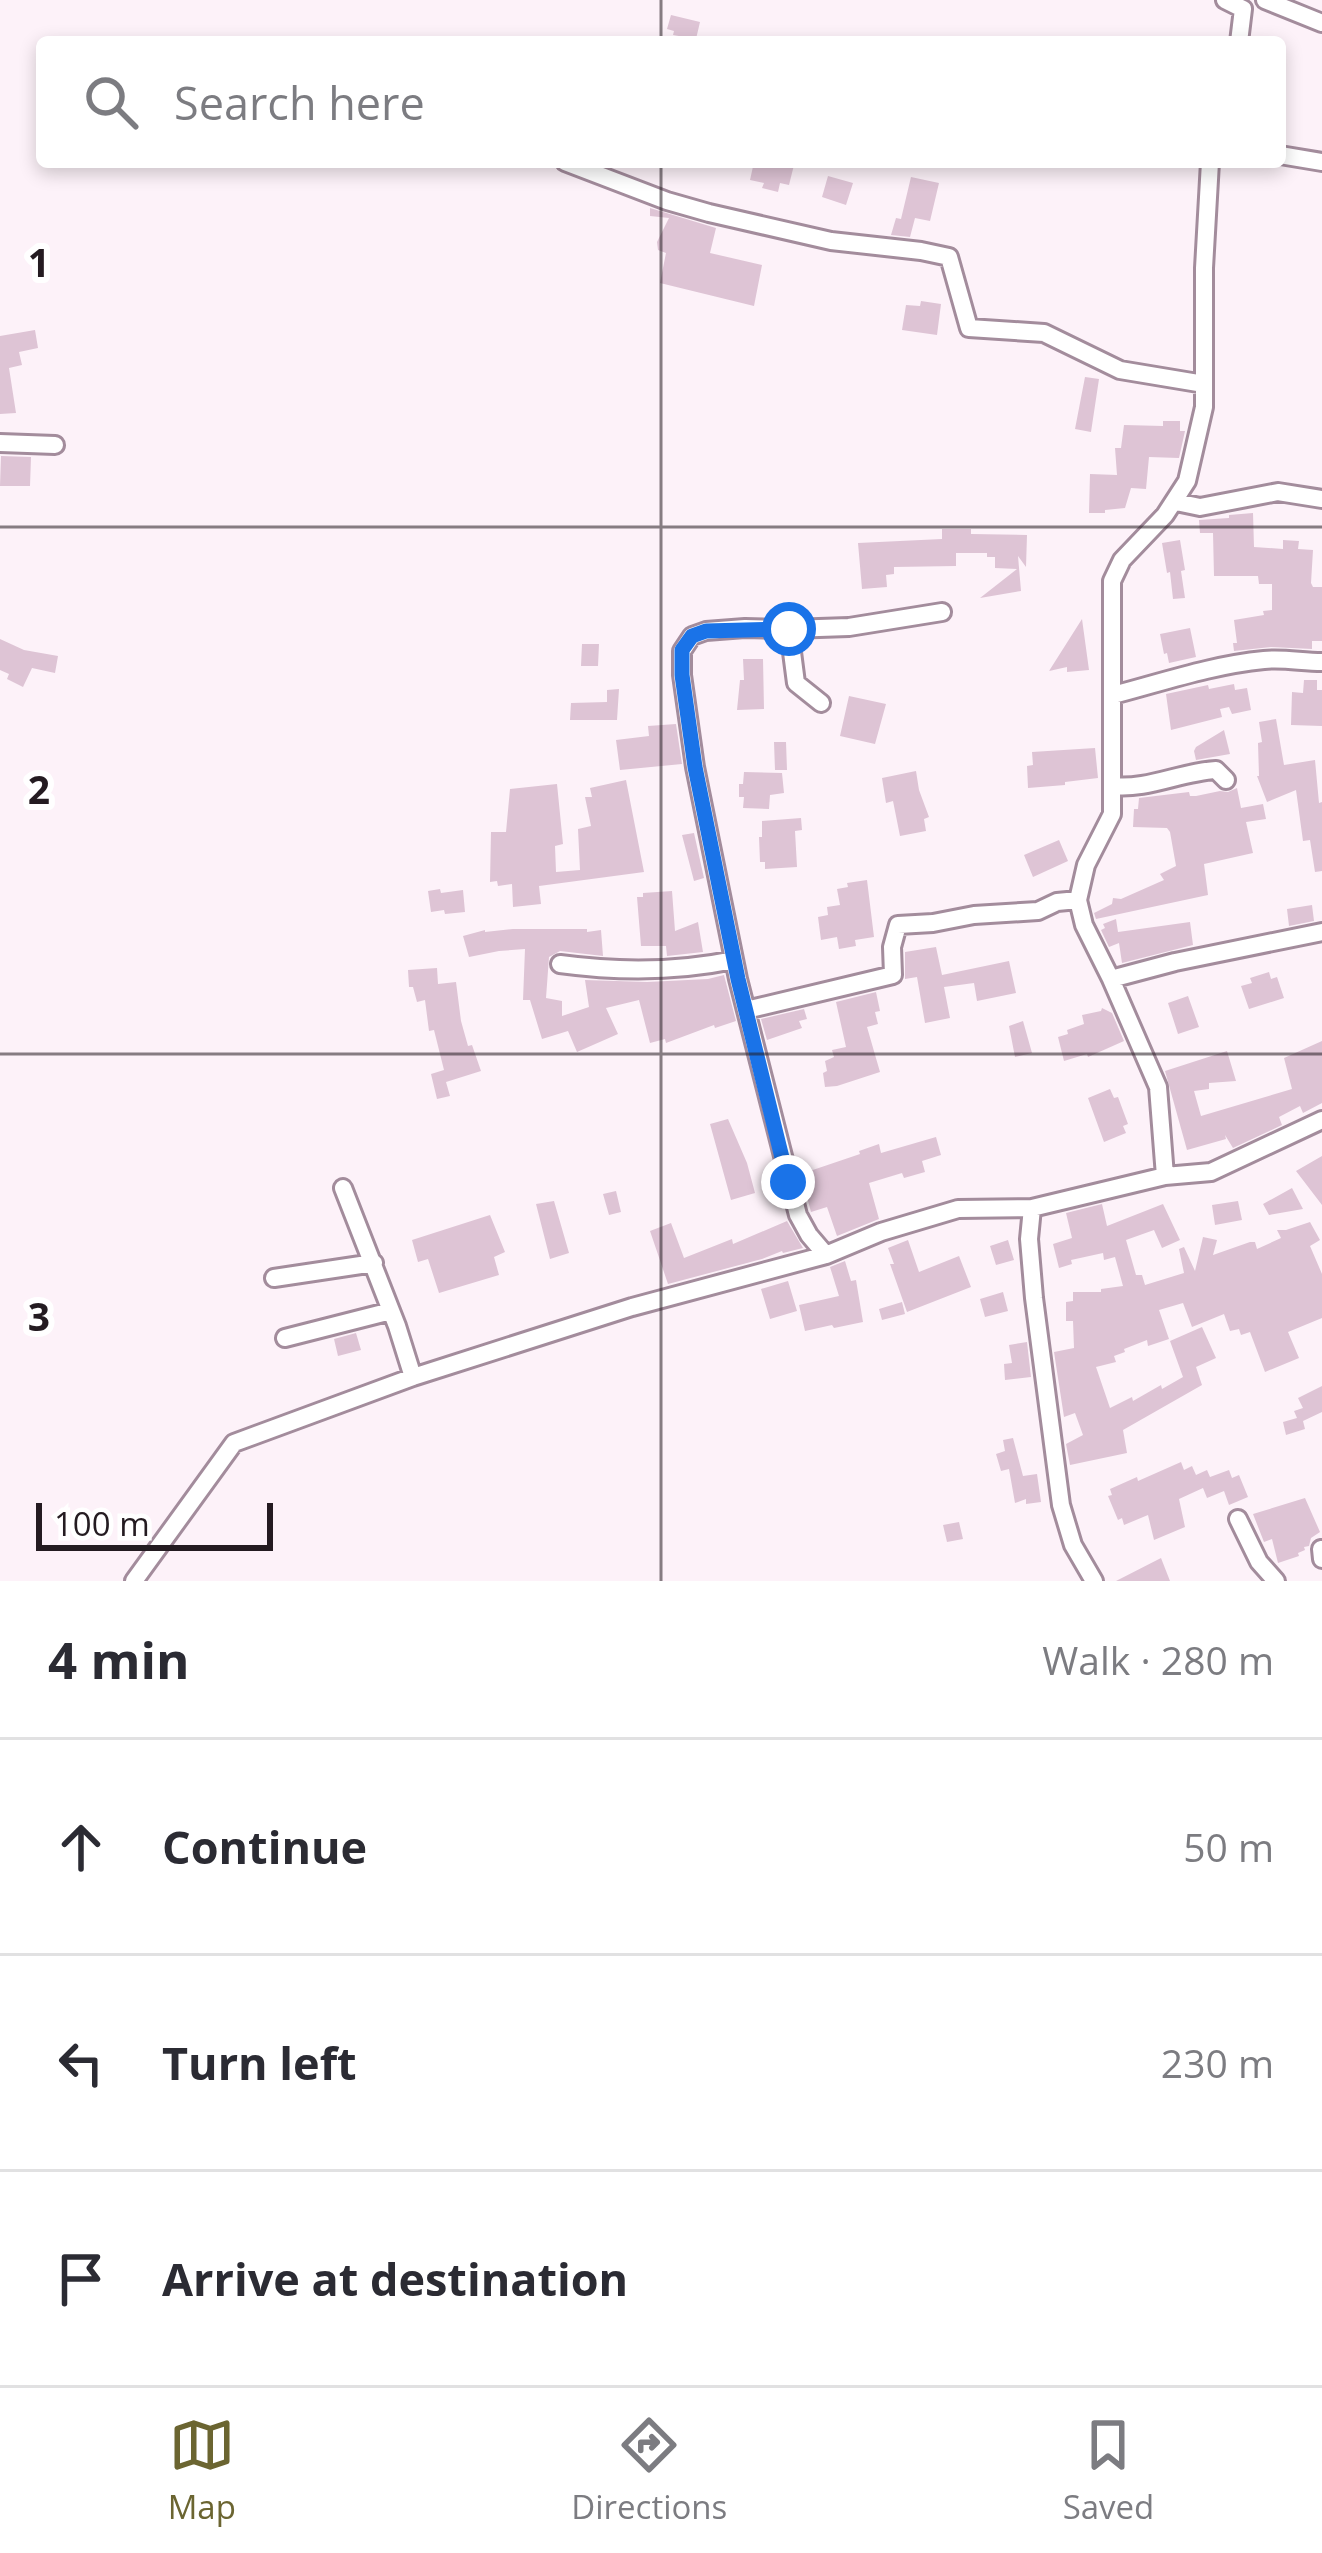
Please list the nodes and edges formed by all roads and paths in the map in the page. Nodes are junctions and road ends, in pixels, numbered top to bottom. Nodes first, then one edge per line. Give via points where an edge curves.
1 (1225, 0) edge
2 (1265, 0) edge
3 (1244, 5) edge
4 (1322, 23) edge
5 (1240, 36) edge
6 (1286, 156) edge
7 (1322, 162) edge
8 (581, 168) edge
9 (1210, 168) edge
10 (1204, 384) junction
11 (0, 443) edge
12 (55, 445) dead end
13 (1322, 499) edge
14 (1176, 502) junction
15 (942, 612) dead end
16 (789, 629) junction
17 (1322, 662) edge
18 (1113, 695) junction
19 (821, 703) dead end
20 (1226, 780) dead end
21 (1112, 785) junction
22 (1078, 900) junction
23 (1322, 932) edge
24 (734, 960) junction
25 (560, 964) dead end
26 (1112, 979) junction
27 (746, 1010) junction
28 (1322, 1120) edge
29 (1165, 1176) junction
30 (343, 1188) dead end
31 (1032, 1208) junction
32 (826, 1255) junction
33 (374, 1264) junction
34 (274, 1278) dead end
35 (391, 1311) junction
36 (285, 1338) dead end
37 (413, 1377) junction
38 (1238, 1520) dead end
39 (1321, 1549) edge
40 (1322, 1559) edge
41 (134, 1581) edge
42 (1094, 1581) edge
43 (1276, 1581) edge

1 - 3 street
2 - 4 street
3 - 5 street
6 - 7 street
8 - 10 street via 709,213 949,257 970,328 1044,333 1120,370
9 - 10 street
10 - 14 street
11 - 12 street
13 - 14 street via 1278,492 1200,507
14 - 18 street via 1112,581
15 - 16 street
16 - 19 street via 796,683
16 - 24 street via 706,631 682,650 695,767
17 - 18 street via 1260,660
18 - 21 street
20 - 21 street via 1216,770
21 - 22 street via 1112,814
22 - 26 street
22 - 27 street via 898,926 892,975
23 - 26 street
24 - 25 street via 670,970
24 - 27 street
26 - 29 street via 1158,1087
27 - 32 street via 798,1214
28 - 29 street via 1211,1172
29 - 31 street
30 - 33 street
31 - 32 street via 958,1209
31 - 42 street via 1034,1298 1060,1505
32 - 37 street
33 - 34 street
33 - 35 street
35 - 36 street
35 - 37 street
37 - 41 street via 234,1442
38 - 43 street
39 - 40 street

